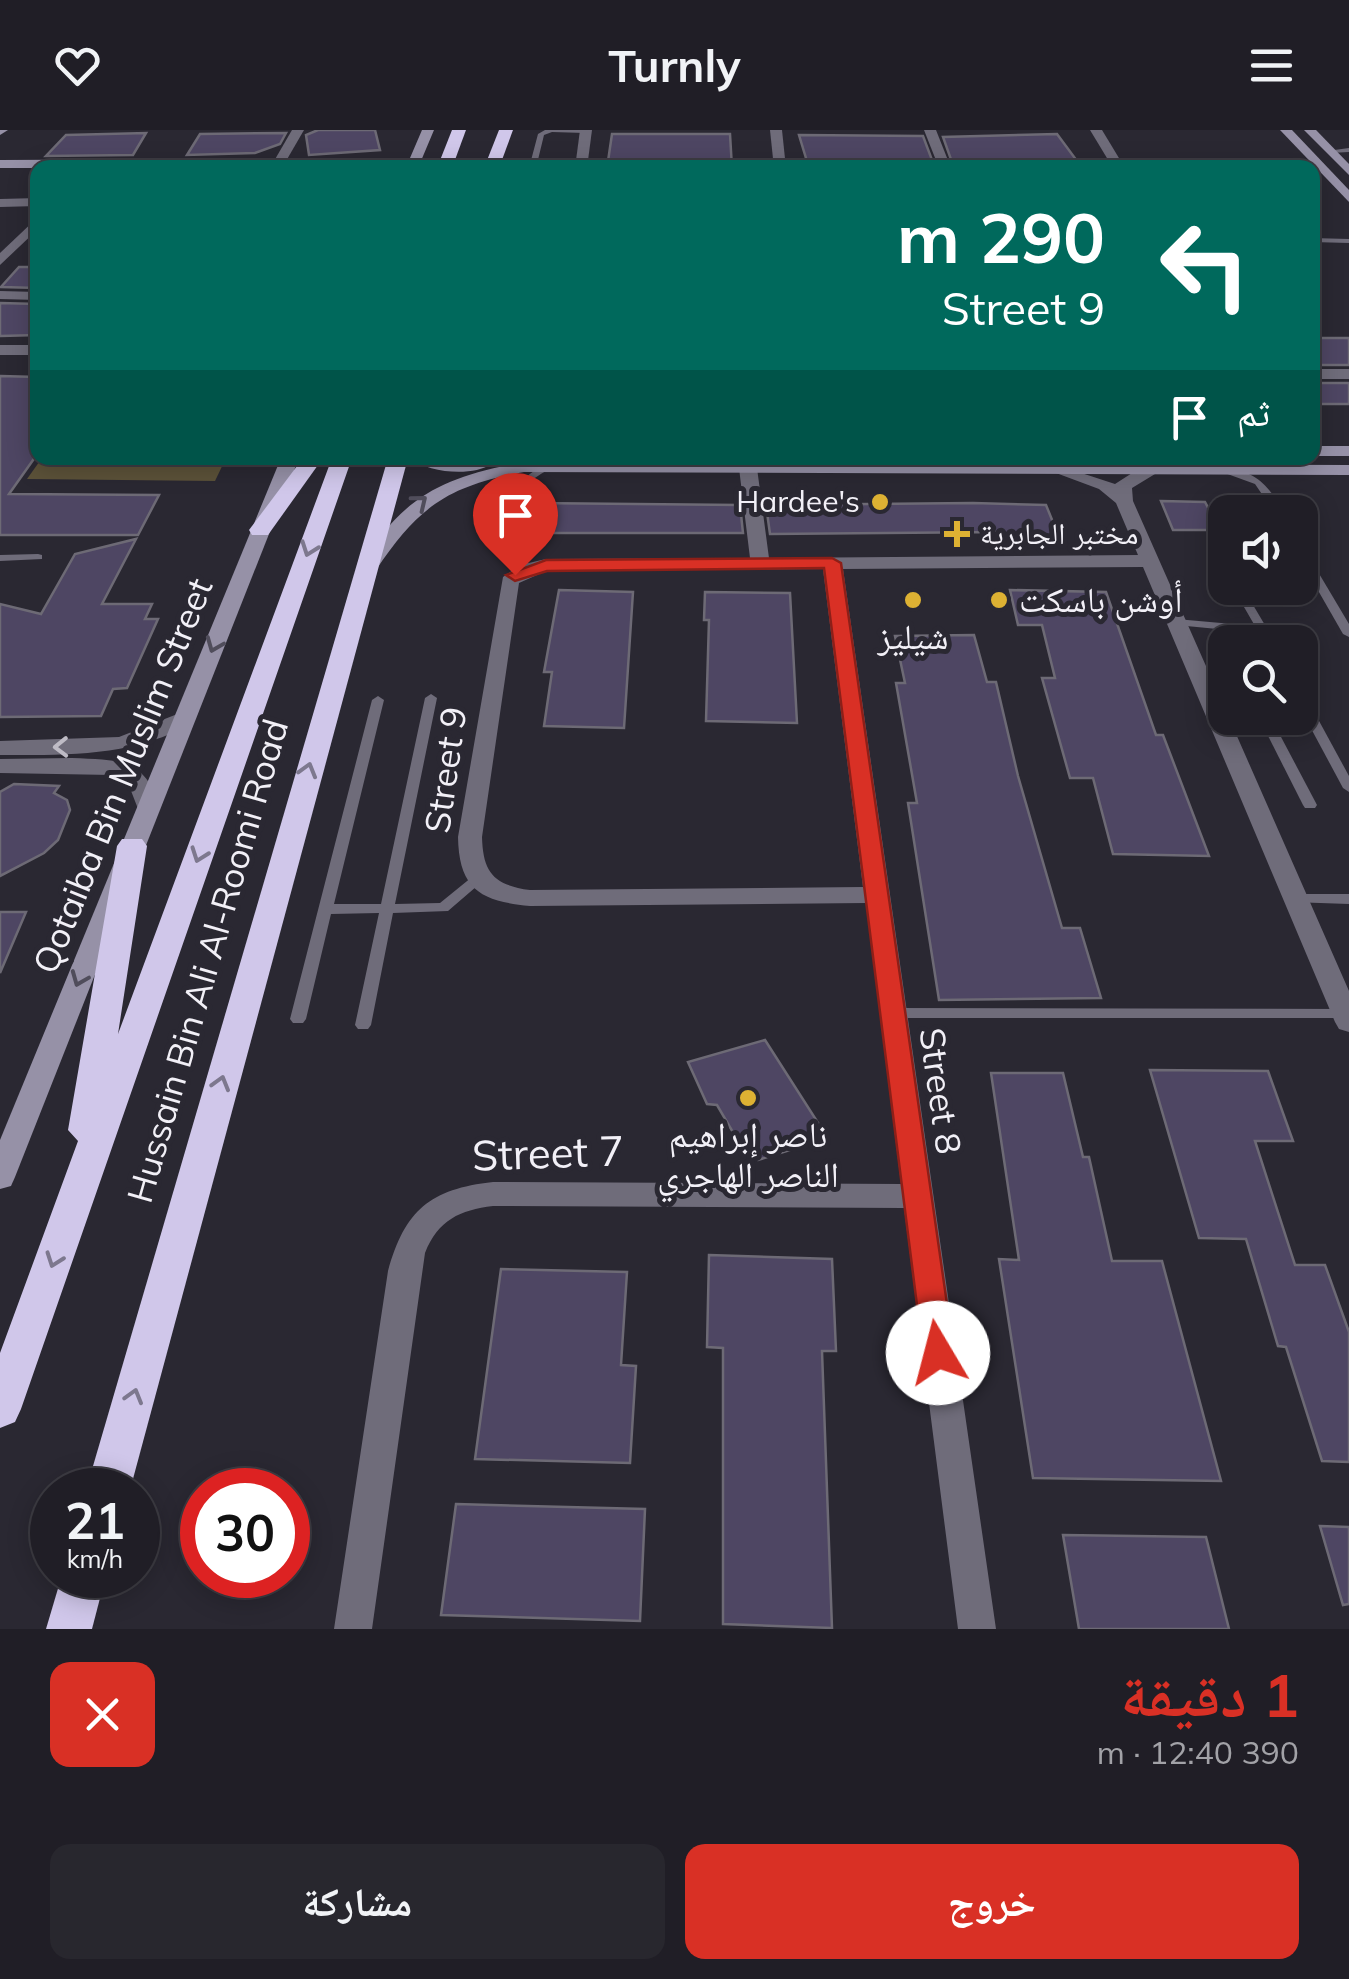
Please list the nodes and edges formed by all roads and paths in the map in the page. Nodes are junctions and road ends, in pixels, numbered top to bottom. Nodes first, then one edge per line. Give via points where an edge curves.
1 (298, 130) edge
2 (428, 130) edge
3 (446, 130) edge
4 (459, 130) edge
5 (492, 130) edge
6 (506, 130) edge
7 (586, 130) edge
8 (776, 130) edge
9 (930, 130) edge
10 (1096, 130) edge
11 (1286, 130) edge
12 (1310, 130) edge
13 (1341, 154) edge
14 (280, 160) edge
15 (415, 160) edge
16 (443, 160) edge
17 (446, 160) edge
18 (483, 160) edge
19 (494, 160) edge
20 (534, 160) edge
21 (581, 160) edge
22 (779, 160) edge
23 (941, 160) edge
24 (1114, 160) edge
25 (1314, 160) edge
26 (0, 164) edge
27 (30, 164) edge
28 (1320, 167) edge
29 (1349, 171) edge
30 (1349, 198) edge
31 (0, 202) edge
32 (30, 202) edge
33 (30, 229) edge
34 (1320, 240) edge
35 (1349, 240) edge
36 (0, 261) edge
37 (0, 295) edge
38 (30, 296) edge
39 (0, 350) edge
40 (30, 350) edge
41 (1320, 374) edge
42 (1349, 374) edge
43 (1320, 451) edge
44 (1349, 452) edge
45 (287, 465) edge
46 (308, 465) edge
47 (339, 465) edge
48 (396, 465) edge
49 (508, 465) edge
50 (535, 465) edge
51 (547, 467) junction
52 (748, 468) junction
53 (1058, 470) junction
54 (1149, 470) junction
55 (1224, 470) junction
56 (1349, 470) edge
57 (1268, 495) edge
58 (1124, 501) junction
59 (260, 530) junction
60 (38, 557) dead end
61 (0, 558) edge
62 (1150, 561) junction
63 (760, 562) junction
64 (832, 563) junction
65 (527, 569) junction
66 (361, 579) junction
67 (1318, 581) edge
68 (1208, 631) edge
69 (1208, 631) edge
70 (1180, 632) junction
71 (1349, 634) edge
72 (1208, 687) edge
73 (431, 698) dead end
74 (378, 700) dead end
75 (185, 718) junction
76 (1318, 731) edge
77 (1230, 735) edge
78 (1274, 735) edge
79 (0, 748) edge
80 (0, 766) edge
81 (1349, 788) edge
82 (1310, 805) dead end
83 (148, 808) junction
84 (132, 846) junction
85 (477, 880) junction
86 (876, 895) junction
87 (1296, 899) junction
88 (1349, 899) edge
89 (326, 909) junction
90 (388, 909) junction
91 (892, 1013) junction
92 (298, 1018) dead end
93 (1347, 1018) edge
94 (364, 1025) dead end
95 (0, 1178) edge
96 (917, 1196) junction
97 (73, 1206) junction
98 (0, 1409) edge
99 (114, 1468) edge
100 (78, 1598) edge
101 (69, 1629) edge
102 (353, 1629) edge
103 (976, 1629) edge

1 - 14 street
2 - 15 street
3 - 16 highway
4 - 17 highway
5 - 18 highway
6 - 19 highway
7 - 20 lane via 541,134
7 - 21 street
8 - 22 street
9 - 23 street
10 - 24 street
11 - 25 street
12 - 13 street
13 - 29 street
26 - 27 street
28 - 30 street
31 - 32 street
33 - 36 street
34 - 35 lane
37 - 38 street
39 - 40 street
41 - 42 street
43 - 44 street
45 - 59 street, Qotaiba Bin Muslim Street
46 - 59 highway
47 -> 97 highway, Hussain Bin Ali Al-Roomi Road
48 - 66 highway, Hussain Bin Ali Al-Roomi Road
66 -> 49 street via 398,521 432,492
50 - 51 street
51 - 52 street
51 - 65 lane via 516,488 510,542
52 - 53 street
52 - 63 street
53 - 54 street
53 - 58 street via 1105,485
54 - 55 street
54 - 58 street via 1122,486
55 - 56 street
55 - 57 lane via 1259,482
58 - 62 street
59 -> 75 street, Qotaiba Bin Muslim Street
60 - 61 lane
62 - 64 street
62 - 70 street
63 - 64 street
63 - 65 street
64 - 86 street, Street 8
65 - 85 street, Street 9 via 508,586 470,836 469,864
99 -> 66 highway, Hussain Bin Ali Al-Roomi Road
67 - 71 lane
68 - 70 lane
69 - 70 lane
70 - 72 street
73 - 90 lane
74 - 89 lane
75 -> 79 street via 121,746
75 - 83 street, Qotaiba Bin Muslim Street
76 - 81 lane
77 - 87 street
78 - 82 lane
80 - 83 street via 128,772
83 - 84 street, Qotaiba Bin Muslim Street
84 -> 95 street, Qotaiba Bin Muslim Street
84 - 97 highway
85 - 86 street, Street 9 via 530,898
85 - 90 lane via 443,908
86 - 91 street, Street 8
87 - 88 lane
87 - 93 street
89 - 90 lane
89 - 92 lane
90 - 94 lane
91 - 93 lane
91 - 96 street, Street 8
96 - 102 street, Street 7 via 493,1194 461,1197 435,1212 415,1237 404,1271
96 - 103 street, Street 8
97 -> 98 highway, Hussain Bin Ali Al-Roomi Road
100 - 101 highway

